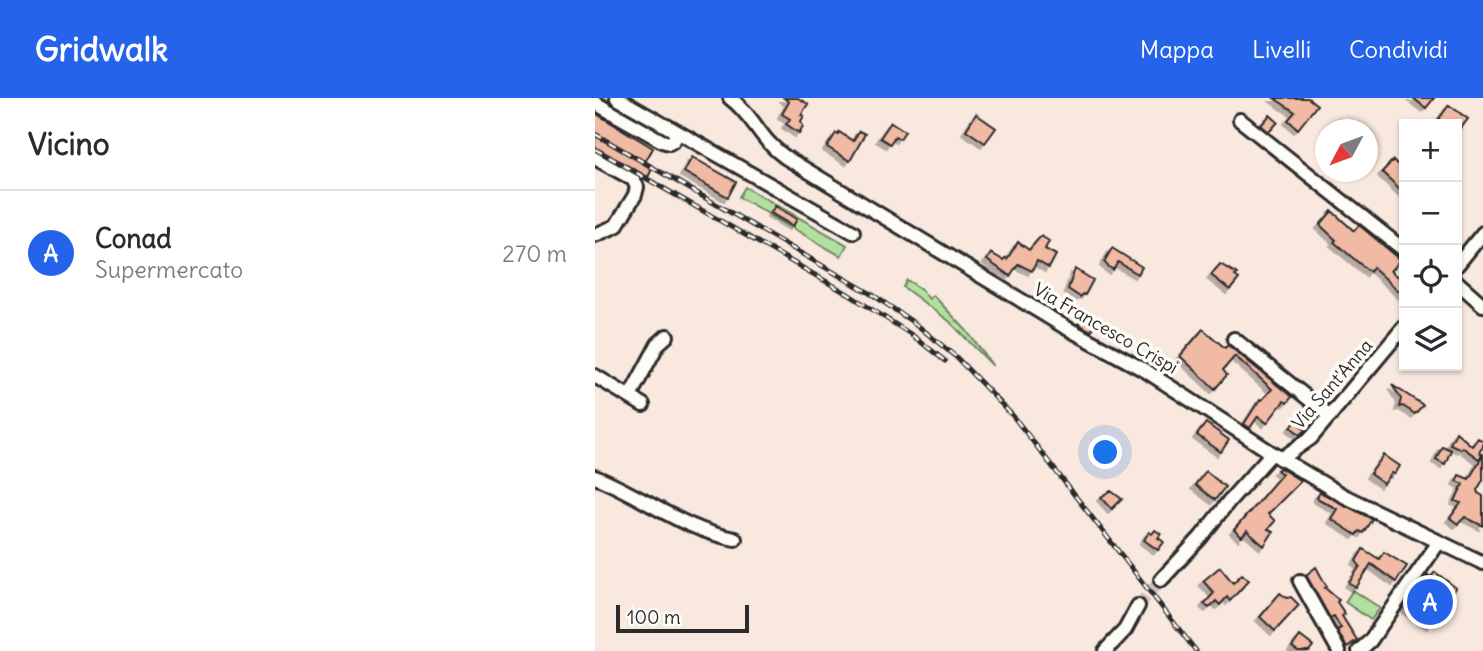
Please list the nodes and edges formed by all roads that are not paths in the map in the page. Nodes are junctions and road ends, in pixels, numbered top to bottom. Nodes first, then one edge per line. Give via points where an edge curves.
1 (617, 98) edge
2 (730, 98) edge
3 (595, 103) edge
4 (1240, 120) dead end
5 (667, 126) junction
6 (595, 158) edge
7 (853, 232) dead end
8 (1483, 233) edge
9 (595, 235) edge
10 (1399, 246) edge
11 (1462, 259) edge
12 (1462, 286) edge
13 (1483, 305) edge
14 (1399, 333) edge
15 (667, 336) dead end
16 (1234, 339) dead end
17 (595, 376) edge
18 (630, 396) junction
19 (643, 405) dead end
20 (1330, 416) junction
21 (1277, 456) junction
22 (595, 477) edge
23 (735, 539) dead end
24 (1439, 542) junction
25 (1483, 563) edge
26 (1161, 580) tunnel mouth
27 (1300, 580) dead end
28 (1139, 606) tunnel mouth
29 (1105, 651) edge
30 (1339, 651) edge
31 (1359, 651) edge

1 - 5 street
2 - 21 street, Via Francesco Crispi via 749,114 767,143 785,157 1146,371
3 - 5 street via 662,141 672,142 676,136
4 - 10 street
5 - 7 street
6 - 9 street via 633,179 637,187 616,226
8 - 11 street
12 - 13 street
14 - 20 street, Via Sant'Anna
15 - 18 street
16 - 20 street
17 - 18 street
18 - 19 street
20 - 21 street, Via Sant'Anna via 1311,438
21 - 24 street, Via Francesco Crispi via 1342,495
21 - 26 street, Via Sant'Anna via 1229,501
22 - 23 street via 681,521
24 - 25 street, Via Francesco Crispi
24 - 31 street
27 - 30 street
28 - 29 street

